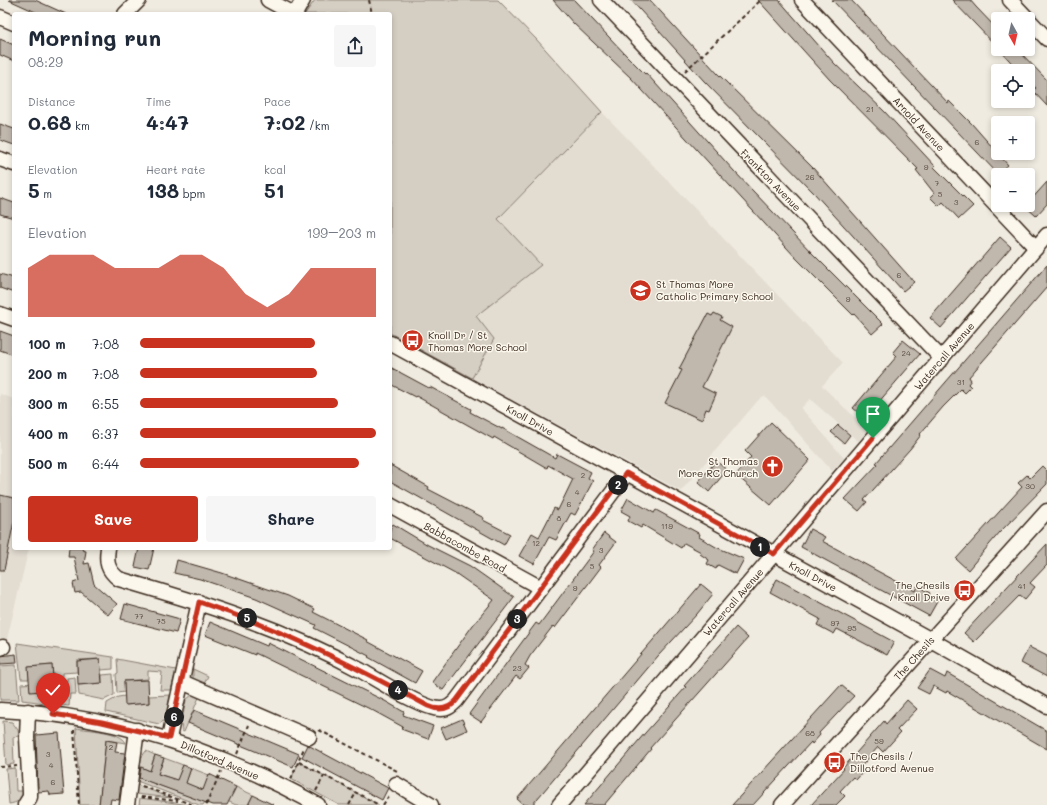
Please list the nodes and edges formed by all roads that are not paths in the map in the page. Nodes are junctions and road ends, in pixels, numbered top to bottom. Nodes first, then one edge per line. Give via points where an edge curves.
1 (139, 0) edge
2 (268, 0) edge
3 (303, 0) edge
4 (601, 0) edge
5 (802, 0) edge
6 (1010, 0) edge
7 (127, 12) edge
8 (290, 12) edge
9 (295, 12) edge
10 (1021, 12) edge
11 (0, 17) edge
12 (12, 22) edge
13 (1035, 27) edge
14 (1047, 40) edge
15 (0, 159) edge
16 (12, 163) edge
17 (1047, 236) edge
18 (1036, 248) junction
19 (0, 314) edge
20 (12, 317) edge
21 (392, 344) edge
22 (942, 359) junction
23 (626, 473) junction
24 (392, 506) edge
25 (1047, 511) edge
26 (108, 550) edge
27 (774, 554) junction
28 (541, 588) junction
29 (199, 602) junction
30 (931, 640) junction
31 (182, 682) junction
32 (1047, 706) edge
33 (0, 710) edge
34 (28, 711) junction
35 (137, 730) junction
36 (309, 737) road end
37 (169, 738) junction
38 (396, 784) road end
39 (128, 800) edge
40 (314, 803) edge
41 (25, 805) edge
42 (431, 805) edge
43 (559, 805) edge
44 (782, 805) edge

1 - 7 street
2 - 8 street
3 - 9 street
4 - 22 street, Frankton Avenue
5 - 18 street, Arnold Avenue
6 - 10 street
11 - 12 street
13 - 14 street
15 - 16 street
17 - 18 street, Watercall Avenue
18 - 22 street, Watercall Avenue
19 - 20 street
21 - 23 street, Knoll Drive
22 - 27 street, Watercall Avenue
23 - 27 street, Knoll Drive
23 - 28 street
24 - 28 street, Babbacombe Road
25 - 30 street, The Chesils
26 - 29 street via 107,565 110,572 119,579
27 - 30 street, Knoll Drive
27 - 43 street, Watercall Avenue
28 - 29 street via 456,701 448,708 440,710 289,635
29 - 31 street
30 - 32 street, Knoll Drive
30 - 44 street, The Chesils
31 - 36 street
31 - 37 street
33 - 34 street, Dillotford Avenue
34 - 35 street, Dillotford Avenue
34 - 41 street via 30,797
35 - 37 street, Dillotford Avenue
35 - 39 street
37 - 40 street, Dillotford Avenue via 229,762
38 - 42 street

